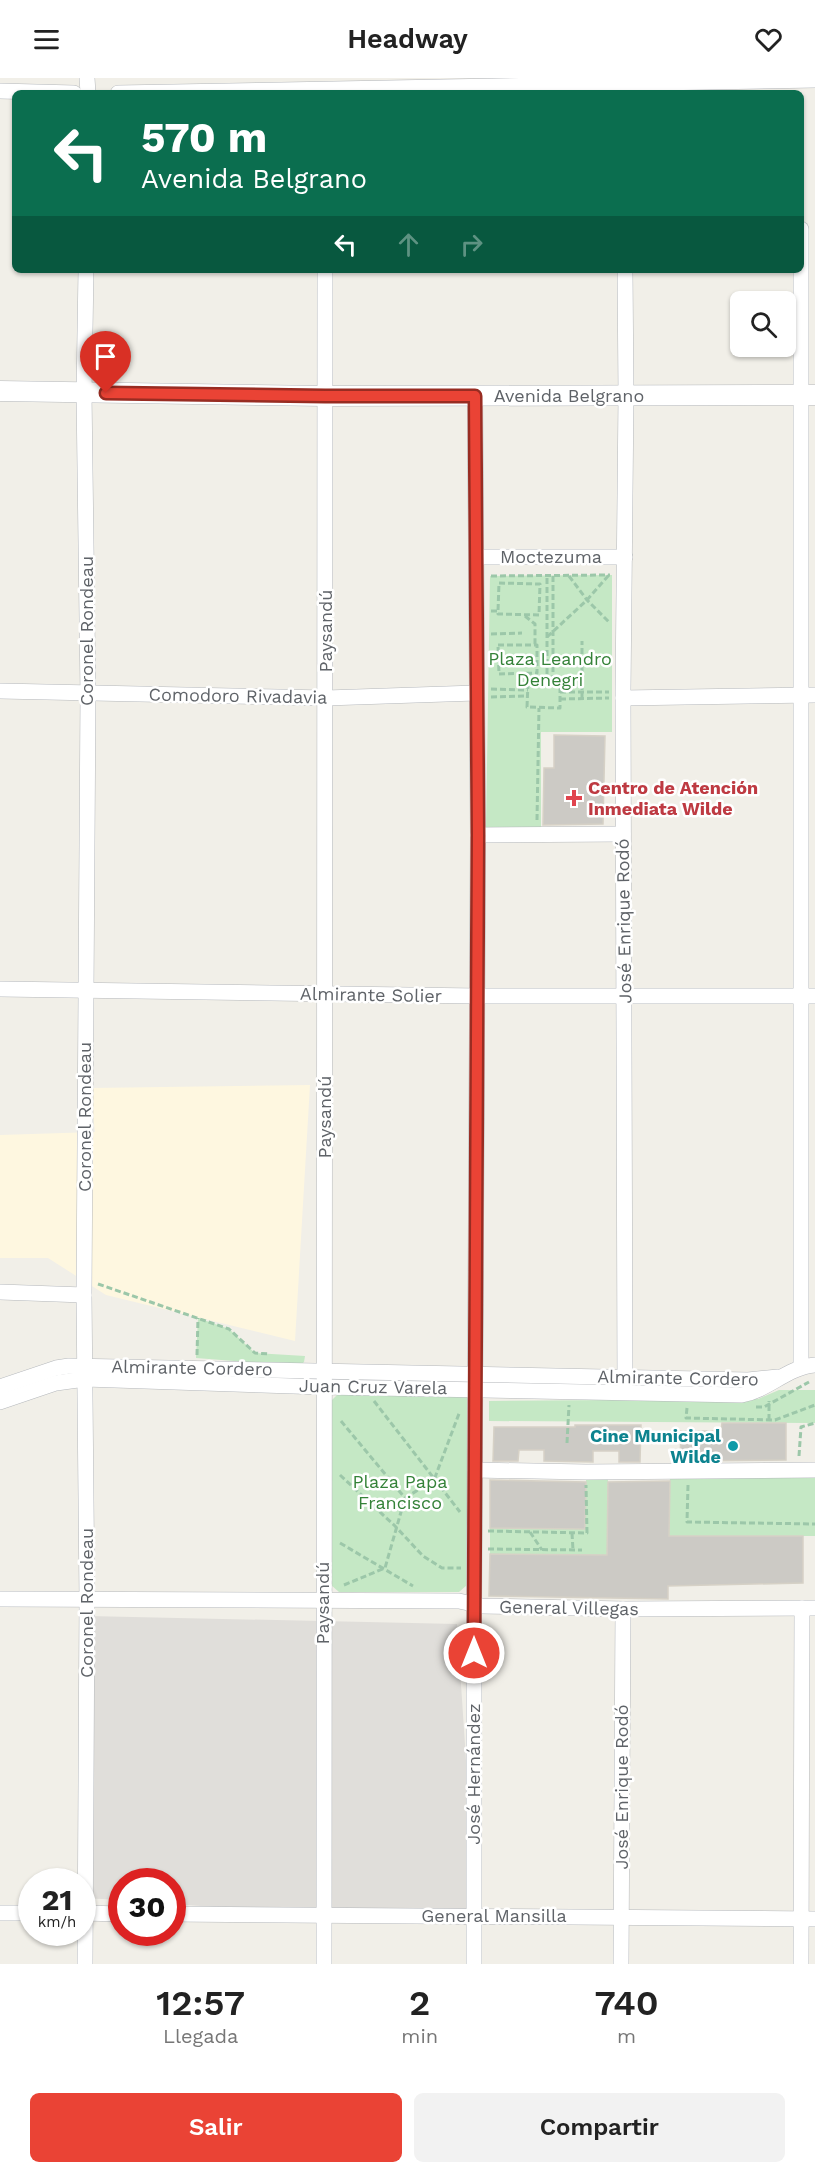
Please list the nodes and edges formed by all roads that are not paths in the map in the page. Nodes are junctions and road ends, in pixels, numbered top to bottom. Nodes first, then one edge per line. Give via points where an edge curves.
1 (623, 85) edge
2 (805, 85) edge
3 (324, 87) edge
4 (221, 90) edge
5 (86, 273) edge
6 (325, 273) edge
7 (625, 273) edge
8 (803, 273) edge
9 (0, 391) edge
10 (84, 393) junction
11 (809, 395) edge
12 (325, 396) junction
13 (475, 396) junction
14 (626, 396) junction
15 (477, 557) junction
16 (625, 557) junction
17 (0, 691) edge
18 (476, 693) junction
19 (88, 694) junction
20 (623, 695) junction
21 (808, 695) edge
22 (326, 698) junction
23 (623, 834) junction
24 (478, 835) junction
25 (0, 989) edge
26 (85, 992) junction
27 (325, 994) junction
28 (477, 996) junction
29 (808, 996) edge
30 (625, 997) junction
31 (84, 1289) junction
32 (0, 1292) edge
33 (808, 1366) edge
34 (324, 1371) junction
35 (85, 1372) junction
36 (473, 1384) junction
37 (625, 1385) junction
38 (0, 1387) edge
39 (324, 1387) junction
40 (0, 1402) edge
41 (475, 1470) junction
42 (815, 1470) edge
43 (0, 1599) edge
44 (87, 1600) junction
45 (323, 1601) junction
46 (474, 1605) junction
47 (808, 1608) edge
48 (623, 1609) junction
49 (84, 1868) edge
50 (0, 1913) edge
51 (18, 1913) edge
52 (186, 1914) edge
53 (324, 1914) junction
54 (475, 1916) junction
55 (622, 1917) junction
56 (808, 1919) edge
57 (85, 1946) edge
58 (85, 1964) edge
59 (324, 1964) edge
60 (474, 1964) edge
61 (621, 1964) edge
62 (801, 1964) edge

1 - 2 street
1 - 3 street
3 - 4 street
5 - 10 street, Coronel Rondeau
6 - 12 street, Paysandú
7 - 14 street, José Enrique Rodó
8 - 11 street
9 - 10 street, Avenida Belgrano
10 - 12 street, Avenida Belgrano
10 - 19 street, Coronel Rondeau
11 - 14 street, Avenida Belgrano
11 - 21 street
12 - 13 street, Avenida Belgrano
12 - 22 street, Paysandú
13 - 14 street, Avenida Belgrano
13 - 15 street, José Hernández
14 - 16 street, José Enrique Rodó
15 - 16 street, Moctezuma
15 - 18 street, José Hernández
16 - 20 street, José Enrique Rodó
17 - 19 street, Comodoro Rivadavia
18 - 22 street, Comodoro Rivadavia
18 - 24 street, José Hernández
19 - 22 street, Comodoro Rivadavia
19 - 26 street, Coronel Rondeau
20 - 21 street
20 - 23 street, José Enrique Rodó
21 - 29 street
22 - 27 street, Paysandú
23 - 24 street
23 - 30 street, José Enrique Rodó
24 - 28 street, José Hernández
25 - 26 street, Almirante Solier
26 - 27 street, Almirante Solier
26 - 31 street, Coronel Rondeau
27 - 28 street, Almirante Solier
27 - 34 street, Paysandú
28 - 30 street, Almirante Solier
28 - 36 street, José Hernández
29 - 30 street, Almirante Solier
29 - 33 street
30 - 37 street, José Enrique Rodó
31 - 32 street
31 - 35 street, Coronel Rondeau
33 - 37 street, Juan Cruz Varela via 742,1395
34 - 35 street, Almirante Cordero
34 - 36 street, Almirante Cordero
34 - 39 street, Paysandú
35 - 38 street, Almirante Cordero via 56,1368
35 - 39 street, Juan Cruz Varela
35 - 40 street, Juan Cruz Varela
35 - 44 street, Coronel Rondeau
36 - 37 street, Almirante Cordero
36 - 37 street, Juan Cruz Varela via 569,1391
36 - 39 street, Juan Cruz Varela
36 - 41 street, José Hernández
39 - 45 street, Paysandú
41 - 42 street
41 - 46 street, José Hernández via 474,1531 468,1553
43 - 44 street, General Villegas
44 - 45 street, General Villegas
44 - 49 street, Coronel Rondeau
45 - 46 street, General Villegas via 459,1601
45 - 53 street, Paysandú
46 - 48 street, General Villegas
46 - 54 street, José Hernández
47 - 48 street, General Villegas
47 - 56 street
48 - 55 street, José Enrique Rodó
50 - 51 street
52 - 53 street, General Mansilla
53 - 54 street, General Mansilla
53 - 59 street, Paysandú
54 - 55 street, General Mansilla
54 - 60 street, José Hernández
55 - 56 street, General Mansilla
55 - 61 street, José Enrique Rodó
56 - 62 street
57 - 58 street, Coronel Rondeau

